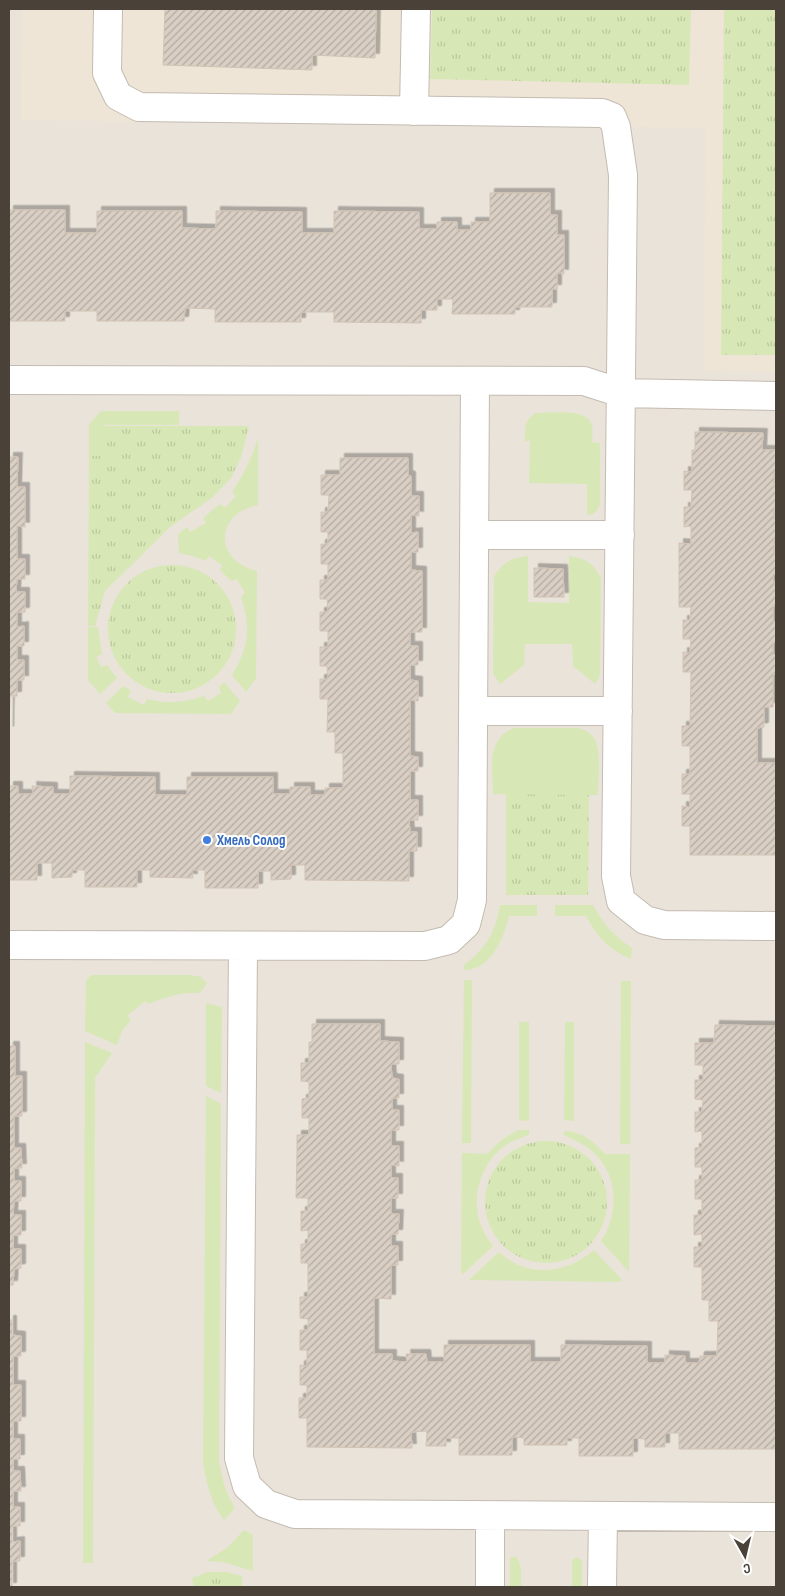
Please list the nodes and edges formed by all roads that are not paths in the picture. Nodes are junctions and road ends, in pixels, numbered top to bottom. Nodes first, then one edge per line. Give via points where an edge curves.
1 (108, 9) edge
2 (416, 9) edge
3 (414, 111) junction
4 (9, 380) edge
5 (475, 381) junction
6 (621, 393) junction
7 (776, 396) edge
8 (474, 535) junction
9 (620, 535) junction
10 (473, 711) junction
11 (618, 711) junction
12 (776, 926) edge
13 (9, 945) edge
14 (243, 946) junction
15 (490, 1516) junction
16 (603, 1516) junction
17 (776, 1517) edge
18 (490, 1587) edge
19 (602, 1587) edge

1 - 3 lane via 107,74 118,96 139,107
2 - 3 lane
3 - 6 lane via 602,113 612,117 623,175
4 - 5 lane
5 - 6 lane via 584,381
5 - 8 lane
6 - 7 lane
6 - 9 lane
8 - 9 lane
8 - 10 lane
9 - 11 lane
10 - 11 lane
10 - 14 lane via 472,900 466,924 449,940 425,946
11 - 12 lane via 616,876 621,900 645,920 664,925
13 - 14 lane
14 - 15 lane via 239,1458 247,1486 266,1504 295,1514
15 - 16 lane
15 - 18 lane
16 - 17 lane
16 - 19 lane

